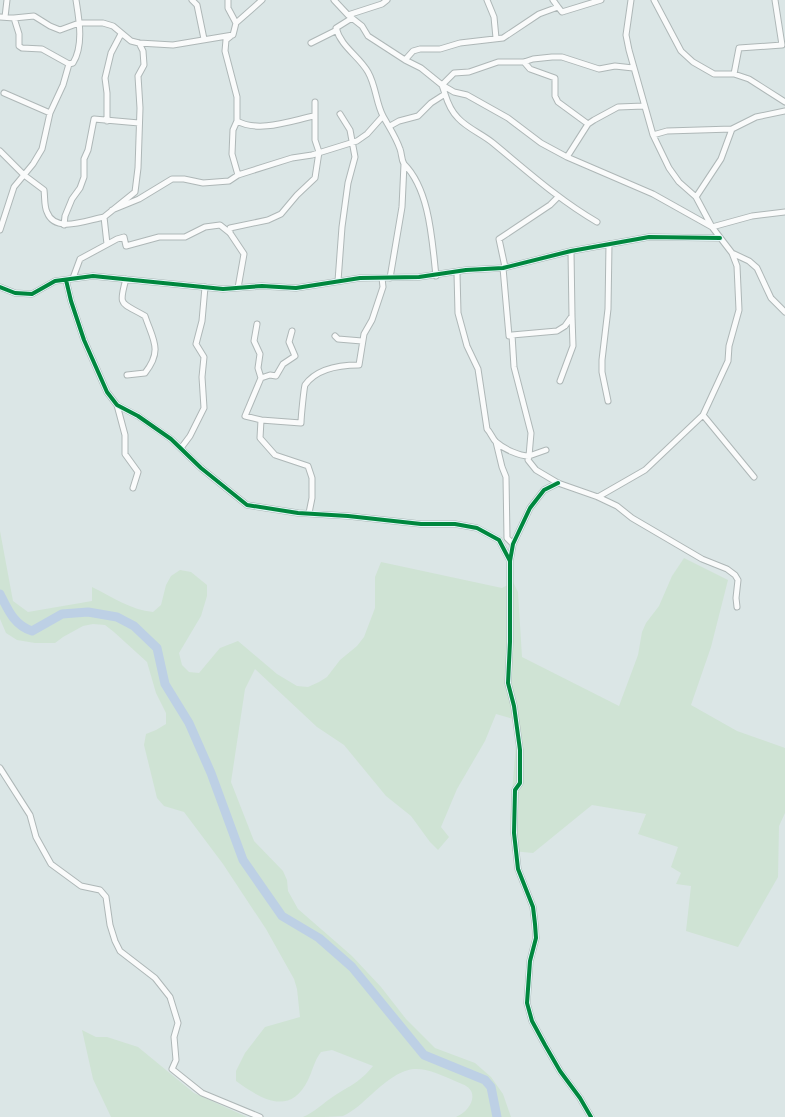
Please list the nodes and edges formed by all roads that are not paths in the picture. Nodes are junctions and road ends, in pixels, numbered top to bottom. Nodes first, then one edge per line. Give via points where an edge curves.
1 (7, 0) edge
2 (76, 0) edge
3 (192, 0) edge
4 (228, 0) edge
5 (262, 0) edge
6 (334, 0) edge
7 (387, 0) edge
8 (487, 0) edge
9 (553, 0) edge
10 (601, 0) edge
11 (631, 0) edge
12 (654, 0) edge
13 (775, 0) edge
14 (558, 7) junction
15 (3, 17) edge
16 (350, 17) junction
17 (14, 18) junction
18 (79, 23) junction
19 (236, 23) junction
20 (337, 30) junction
21 (120, 34) junction
22 (233, 35) junction
23 (496, 38) junction
24 (204, 39) junction
25 (139, 43) junction
26 (311, 43) dead end
27 (405, 60) junction
28 (524, 62) junction
29 (69, 64) junction
30 (633, 68) junction
31 (734, 74) junction
32 (442, 85) junction
33 (4, 93) dead end
34 (445, 94) junction
35 (315, 102) dead end
36 (785, 102) edge
37 (644, 106) junction
38 (785, 111) edge
39 (50, 113) junction
40 (340, 114) dead end
41 (314, 116) junction
42 (383, 116) junction
43 (107, 120) junction
44 (237, 121) junction
45 (139, 123) junction
46 (588, 124) junction
47 (390, 126) junction
48 (732, 129) junction
49 (653, 135) junction
50 (352, 142) junction
51 (0, 151) edge
52 (319, 152) junction
53 (567, 157) junction
54 (404, 164) junction
55 (24, 175) junction
56 (238, 175) junction
57 (558, 197) junction
58 (696, 197) junction
59 (112, 210) junction
60 (785, 212) edge
61 (104, 217) junction
62 (596, 222) dead end
63 (64, 225) junction
64 (712, 227) junction
65 (0, 230) edge
66 (230, 233) junction
67 (720, 238) junction
68 (107, 244) junction
69 (609, 244) junction
70 (571, 251) junction
71 (732, 253) junction
72 (504, 268) junction
73 (457, 273) junction
74 (436, 276) junction
75 (73, 278) junction
76 (382, 278) junction
77 (390, 278) junction
78 (126, 279) junction
79 (66, 280) junction
80 (338, 281) junction
81 (0, 287) edge
82 (205, 287) junction
83 (238, 288) junction
84 (785, 312) edge
85 (572, 316) junction
86 (257, 324) dead end
87 (292, 331) dead end
88 (512, 335) junction
89 (335, 336) dead end
90 (362, 341) junction
91 (127, 375) dead end
92 (261, 378) junction
93 (560, 381) dead end
94 (608, 401) dead end
95 (117, 405) junction
96 (703, 415) junction
97 (261, 420) junction
98 (496, 442) junction
99 (181, 448) junction
100 (546, 450) dead end
101 (529, 456) junction
102 (754, 477) dead end
103 (558, 483) junction
104 (133, 488) dead end
105 (598, 497) junction
106 (309, 513) junction
107 (513, 544) junction
108 (510, 561) junction
109 (737, 607) dead end
110 (0, 768) edge
111 (260, 1117) edge
112 (591, 1117) edge

1 - 15 street
2 - 18 street
3 - 24 street via 197,5
4 - 19 street via 228,8
5 - 19 street
6 - 16 street
7 - 16 street
8 - 23 street via 494,17
9 - 14 street
10 - 14 street via 562,12
11 - 30 street via 626,35
12 - 31 street via 687,57 714,74
13 - 31 street via 782,45 739,48
14 - 23 street via 539,14 503,38
15 - 17 street
16 - 20 street via 336,28
16 - 27 street via 362,26 368,36
17 - 18 street via 34,16 60,30
17 - 29 street via 19,34 19,46 42,49
18 - 21 street via 103,22 113,26
18 - 29 street via 80,36 76,59
19 - 22 street
20 - 26 street
20 - 42 street via 350,52 368,72
21 - 25 street
21 - 43 street via 111,53 105,78 108,93
22 - 24 street
22 - 44 street via 226,40 225,51 237,97
23 - 27 street via 460,43 440,49 420,49 413,51
24 - 25 street via 173,45
25 - 45 street via 143,51 144,65 138,76
27 - 32 street via 421,68
28 - 30 street via 562,57 599,69 608,66
28 - 32 street via 498,62 469,72 454,73
28 - 46 street via 530,69 555,78 555,96 558,102
29 - 39 street
30 - 37 street
31 - 36 street via 749,79
32 - 34 street
32 - 53 street via 454,92 467,95 508,118 541,143
33 - 39 street
34 - 47 street via 418,116
34 - 57 street via 450,110 459,120 492,142
35 - 41 street
37 - 46 street via 618,107
37 - 49 street
38 - 48 street via 756,117
39 - 55 street via 42,149
40 - 50 street via 350,130
41 - 44 street via 258,127 247,126
41 - 52 street via 315,140
42 - 47 street
42 - 50 street via 367,134
43 - 45 street
43 - 63 street via 94,120 84,159 84,177 72,199
44 - 56 street via 233,130 232,154
45 - 59 street via 138,168 134,192
46 - 53 street
47 - 54 street via 401,150
48 - 49 street via 667,131
48 - 58 street via 720,159
49 - 58 street via 669,168 679,182
50 - 52 street
50 - 80 street via 355,157 348,183
51 - 55 street
52 - 56 street
52 - 66 street via 315,178 281,214 268,220 230,228
53 - 64 street via 653,194
54 - 74 street via 410,170 428,215
54 - 77 street via 402,207
55 - 63 street via 44,190 47,213 55,223
55 - 65 street via 14,187
56 - 59 street via 228,181 203,183 172,179 139,199
57 - 62 street
57 - 72 street via 499,239
58 - 64 street
59 - 61 street
60 - 64 street via 752,216
61 - 63 street
61 - 68 street
64 - 67 street
66 - 68 street via 220,225 205,227 185,237 159,237 133,246 126,246 124,237
66 - 83 street via 244,254
67 - 69 street via 664,236
67 - 71 street
68 - 75 street via 80,259
69 - 70 street
69 - 94 street via 608,309 602,360
70 - 72 street
70 - 85 street
71 - 84 street via 757,268 771,298
71 - 96 street via 737,266 739,310 729,346 728,361
72 - 73 street
72 - 88 street via 509,336
73 - 74 street
73 - 98 street via 461,328 478,369 487,429
74 - 77 street
75 - 78 street via 93,276
75 - 79 street
76 - 77 street
76 - 80 street
76 - 90 street via 382,287 372,320
78 - 82 street
78 - 91 street via 120,298 123,304 145,316 156,351 154,362 145,373
79 - 81 street via 55,281 32,294 15,293
79 - 95 street via 84,340 107,392
80 - 83 street via 296,288
82 - 83 street
82 - 99 street via 202,321 196,344 204,357 204,408
85 - 88 street via 565,326 557,331
85 - 93 street via 573,346
86 - 92 street via 254,341 260,354 258,368
87 - 92 street via 289,342 295,356 283,364 276,376
88 - 101 street via 514,367 531,433
89 - 90 street via 338,339
90 - 97 street via 359,365 341,365 323,371 315,374 305,385 301,422
92 - 97 street via 245,416
95 - 99 street via 138,416
95 - 104 street via 125,435 125,454 138,472
96 - 102 street
96 - 105 street via 645,470
97 - 106 street via 260,438 276,455 308,466 312,478
98 - 101 street via 518,454
98 - 107 street via 506,477 507,538
99 - 106 street via 200,468 247,505 298,514
100 - 101 street
101 - 103 street via 528,460 536,470
103 - 105 street
103 - 107 street via 544,490 530,508
105 - 109 street via 702,559 735,575 738,580
106 - 108 street via 421,524 455,524 477,528 499,540
107 - 108 street
108 - 112 street via 508,683 520,750 520,783 515,790 514,833 518,869 533,907 536,938 530,960 527,1003 532,1021 552,1058
110 - 111 street via 30,815 36,837 51,864 81,886 100,890 106,897 110,925 120,952 155,978 170,997 178,1023 174,1037 176,1060 172,1069 202,1093

